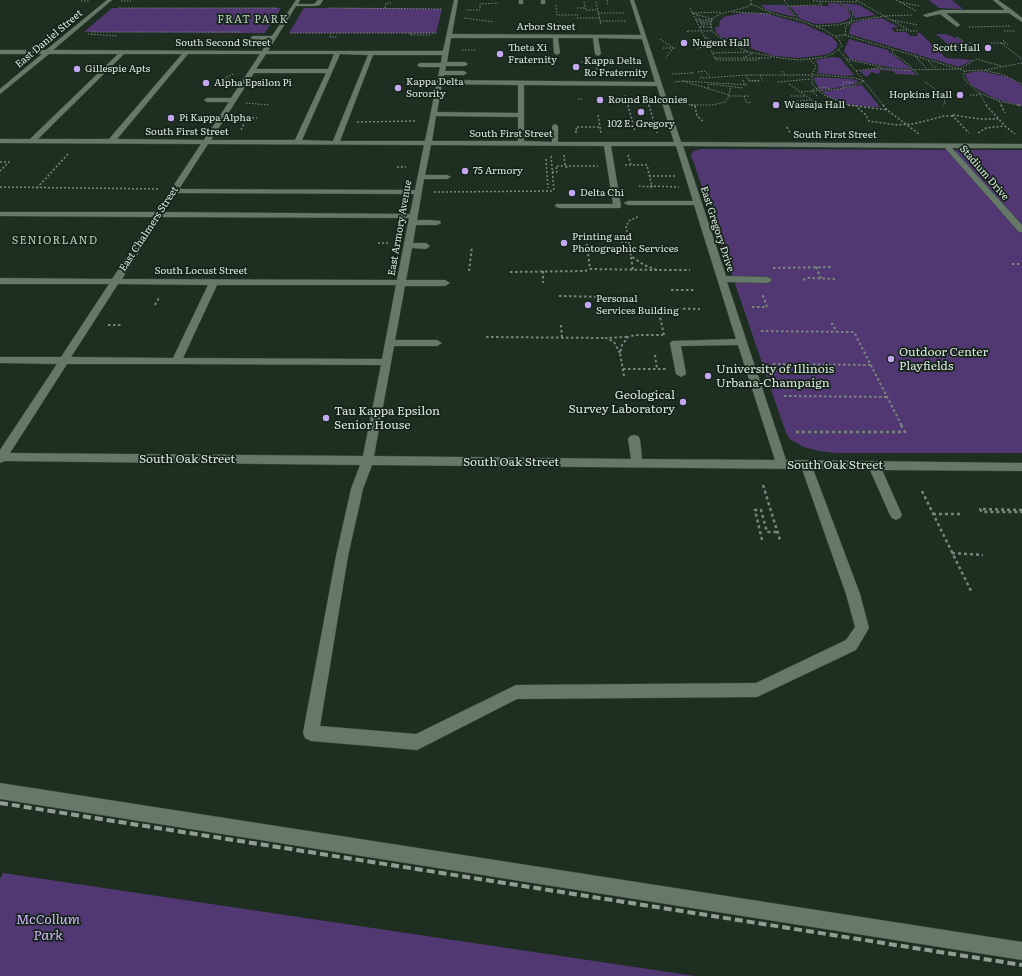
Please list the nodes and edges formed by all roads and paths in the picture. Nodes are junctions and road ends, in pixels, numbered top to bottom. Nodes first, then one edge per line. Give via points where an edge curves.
1 (110, 0) edge
2 (321, 0) edge
3 (388, 0) edge
4 (456, 0) edge
5 (607, 0) edge
6 (632, 0) edge
7 (751, 0) edge
8 (784, 0) edge
9 (836, 0) edge
10 (896, 0) edge
11 (995, 0) edge
12 (120, 1) dead end
13 (131, 1) dead end
14 (813, 1) dead end
15 (857, 1) edge
16 (555, 2) dead end
17 (584, 2) dead end
18 (596, 2) dead end
19 (819, 2) junction
20 (838, 2) junction
21 (900, 2) junction
22 (297, 3) edge
23 (386, 3) junction
24 (391, 3) dead end
25 (498, 3) dead end
26 (751, 4) junction
27 (608, 6) dead end
28 (788, 6) junction
29 (921, 6) dead end
30 (112, 8) dead end
31 (282, 8) dead end
32 (326, 8) dead end
33 (384, 8) junction
34 (577, 8) dead end
35 (690, 8) dead end
36 (442, 9) dead end
37 (464, 10) dead end
38 (586, 10) junction
39 (598, 10) junction
40 (1010, 11) junction
41 (726, 12) junction
42 (941, 12) junction
43 (598, 13) junction
44 (625, 13) dead end
45 (692, 13) junction
46 (697, 14) junction
47 (774, 14) junction
48 (578, 15) dead end
49 (924, 15) junction
50 (702, 16) junction
51 (884, 16) junction
52 (463, 18) dead end
53 (577, 18) dead end
54 (600, 18) junction
55 (799, 20) junction
56 (890, 20) junction
57 (1022, 20) edge
58 (600, 21) junction
59 (627, 21) dead end
60 (697, 21) junction
61 (701, 21) junction
62 (705, 21) junction
63 (497, 22) dead end
64 (711, 22) junction
65 (851, 22) junction
66 (702, 24) junction
67 (707, 24) junction
68 (918, 24) dead end
69 (957, 25) dead end
70 (699, 26) junction
71 (814, 26) junction
72 (704, 27) junction
73 (602, 29) dead end
74 (701, 30) junction
75 (712, 30) junction
76 (896, 30) dead end
77 (910, 30) junction
78 (917, 31) dead end
79 (1004, 31) dead end
80 (1022, 31) edge
81 (84, 32) dead end
82 (247, 32) dead end
83 (688, 32) dead end
84 (289, 33) dead end
85 (331, 33) junction
86 (436, 33) dead end
87 (88, 34) dead end
88 (416, 34) junction
89 (913, 34) dead end
90 (432, 35) dead end
91 (845, 35) junction
92 (117, 36) dead end
93 (449, 36) junction
94 (555, 36) junction
95 (595, 36) junction
96 (835, 36) junction
97 (338, 37) dead end
98 (643, 37) junction
99 (705, 37) junction
100 (955, 37) dead end
101 (253, 38) dead end
102 (273, 38) junction
103 (415, 38) dead end
104 (660, 39) dead end
105 (1002, 40) dead end
106 (966, 42) junction
107 (972, 43) dead end
108 (991, 43) dead end
109 (1001, 43) junction
110 (1006, 43) junction
111 (731, 44) junction
112 (1008, 45) dead end
113 (184, 46) dead end
114 (203, 46) dead end
115 (722, 46) junction
116 (663, 48) dead end
117 (674, 48) junction
118 (697, 48) dead end
119 (710, 48) junction
120 (458, 50) dead end
121 (477, 50) dead end
122 (839, 50) junction
123 (894, 50) junction
124 (0, 52) edge
125 (48, 52) junction
126 (123, 52) junction
127 (739, 52) junction
128 (749, 52) junction
129 (969, 52) dead end
130 (177, 53) junction
131 (186, 53) junction
132 (198, 53) junction
133 (264, 53) junction
134 (338, 53) junction
135 (371, 53) junction
136 (558, 53) dead end
137 (714, 53) junction
138 (754, 53) junction
139 (446, 54) junction
140 (598, 54) dead end
141 (914, 56) junction
142 (666, 58) dead end
143 (780, 58) junction
144 (726, 59) junction
145 (743, 59) junction
146 (790, 59) junction
147 (809, 59) junction
148 (846, 59) junction
149 (1022, 59) edge
150 (927, 60) junction
151 (599, 61) dead end
152 (148, 62) dead end
153 (581, 62) dead end
154 (593, 62) dead end
155 (788, 62) dead end
156 (1022, 62) edge
157 (610, 63) dead end
158 (465, 64) dead end
159 (622, 64) junction
160 (640, 64) dead end
161 (420, 65) dead end
162 (623, 66) dead end
163 (443, 67) junction
164 (596, 67) dead end
165 (600, 67) junction
166 (1004, 67) junction
167 (888, 68) junction
168 (960, 69) junction
169 (782, 70) dead end
170 (915, 70) junction
171 (928, 70) junction
172 (938, 70) junction
173 (982, 70) junction
174 (252, 71) junction
175 (856, 71) junction
176 (966, 71) junction
177 (329, 72) junction
178 (594, 72) dead end
179 (237, 73) dead end
180 (464, 73) dead end
181 (672, 74) dead end
182 (919, 74) dead end
183 (136, 75) dead end
184 (760, 75) junction
185 (812, 75) junction
186 (710, 76) dead end
187 (746, 76) junction
188 (774, 76) junction
189 (785, 76) junction
190 (789, 76) junction
191 (700, 77) dead end
192 (224, 78) junction
193 (811, 79) junction
194 (794, 80) junction
195 (683, 81) junction
196 (749, 81) junction
197 (864, 81) junction
198 (440, 82) junction
199 (675, 82) dead end
200 (925, 82) dead end
201 (521, 83) junction
202 (854, 83) dead end
203 (221, 84) junction
204 (659, 84) junction
205 (790, 84) dead end
206 (1022, 84) edge
207 (731, 86) junction
208 (708, 88) junction
209 (743, 88) dead end
210 (844, 88) junction
211 (816, 89) junction
212 (226, 90) dead end
213 (834, 90) junction
214 (818, 91) junction
215 (0, 92) edge
216 (802, 92) junction
217 (812, 92) junction
218 (625, 94) dead end
219 (942, 94) junction
220 (950, 94) dead end
221 (979, 94) junction
222 (646, 95) dead end
223 (729, 95) junction
224 (970, 95) dead end
225 (744, 96) junction
226 (750, 96) dead end
227 (791, 96) dead end
228 (806, 96) junction
229 (817, 96) dead end
230 (578, 99) dead end
231 (582, 99) dead end
232 (627, 99) junction
233 (207, 100) dead end
234 (233, 100) junction
235 (812, 100) junction
236 (617, 101) dead end
237 (797, 101) dead end
238 (836, 101) junction
239 (999, 101) junction
240 (680, 102) dead end
241 (246, 103) dead end
242 (751, 103) dead end
243 (269, 105) dead end
244 (691, 105) junction
245 (943, 106) dead end
246 (1022, 106) edge
247 (857, 107) junction
248 (887, 110) junction
249 (1005, 113) dead end
250 (433, 114) junction
251 (521, 114) junction
252 (598, 115) dead end
253 (952, 115) junction
254 (236, 118) dead end
255 (257, 118) dead end
256 (998, 119) junction
257 (344, 122) junction
258 (416, 122) dead end
259 (704, 122) dead end
260 (908, 125) junction
261 (1005, 126) junction
262 (600, 128) junction
263 (555, 129) joint
264 (655, 129) junction
265 (659, 129) dead end
266 (978, 133) dead end
267 (601, 135) dead end
268 (636, 135) dead end
269 (1016, 135) dead end
270 (654, 136) dead end
271 (972, 136) dead end
272 (922, 137) dead end
273 (0, 141) edge
274 (32, 141) junction
275 (111, 142) junction
276 (206, 142) junction
277 (298, 142) junction
278 (336, 142) junction
279 (428, 143) junction
280 (521, 144) junction
281 (555, 144) junction
282 (607, 144) junction
283 (678, 144) junction
284 (947, 146) junction
285 (1022, 146) edge
286 (73, 148) dead end
287 (0, 162) edge
288 (625, 164) dead end
289 (611, 166) junction
290 (397, 167) dead end
291 (406, 167) dead end
292 (0, 171) edge
293 (552, 173) junction
294 (546, 174) junction
295 (421, 176) junction
296 (447, 176) dead end
297 (649, 176) junction
298 (676, 176) dead end
299 (638, 186) dead end
300 (652, 186) junction
301 (680, 187) dead end
302 (0, 188) edge
303 (37, 188) junction
304 (548, 188) dead end
305 (158, 190) dead end
306 (174, 191) junction
307 (554, 191) junction
308 (418, 192) junction
309 (434, 192) dead end
310 (628, 203) dead end
311 (697, 203) junction
312 (560, 206) joint
313 (0, 214) edge
314 (159, 215) junction
315 (641, 215) dead end
316 (413, 220) junction
317 (437, 224) dead end
318 (1022, 230) edge
319 (621, 242) dead end
320 (628, 242) junction
321 (378, 243) dead end
322 (389, 243) dead end
323 (587, 244) dead end
324 (408, 245) junction
325 (426, 246) dead end
326 (472, 246) dead end
327 (631, 256) junction
328 (1012, 264) dead end
329 (1022, 264) edge
330 (816, 267) junction
331 (831, 267) dead end
332 (769, 268) dead end
333 (590, 269) junction
334 (633, 270) junction
335 (657, 270) junction
336 (690, 270) dead end
337 (469, 271) dead end
338 (510, 272) dead end
339 (543, 272) junction
340 (822, 278) junction
341 (722, 279) junction
342 (837, 279) dead end
343 (757, 280) junction
344 (768, 280) dead end
345 (803, 280) dead end
346 (0, 281) edge
347 (115, 282) junction
348 (214, 282) junction
349 (402, 283) junction
350 (444, 283) dead end
351 (543, 283) dead end
352 (671, 290) dead end
353 (695, 290) dead end
354 (160, 296) dead end
355 (559, 296) dead end
356 (608, 297) dead end
357 (155, 305) dead end
358 (752, 307) dead end
359 (767, 307) junction
360 (771, 307) dead end
361 (648, 308) dead end
362 (700, 309) dead end
363 (831, 324) dead end
364 (108, 325) dead end
365 (123, 325) dead end
366 (561, 325) dead end
367 (761, 331) dead end
368 (836, 332) junction
369 (663, 335) dead end
370 (486, 337) dead end
371 (628, 337) junction
372 (562, 338) junction
373 (606, 338) junction
374 (742, 342) junction
375 (390, 343) junction
376 (436, 343) dead end
377 (620, 353) junction
378 (655, 355) dead end
379 (0, 360) edge
380 (63, 361) junction
381 (176, 362) junction
382 (386, 362) junction
383 (773, 364) dead end
384 (872, 365) junction
385 (623, 369) junction
386 (657, 369) junction
387 (681, 371) joint
388 (624, 376) dead end
389 (784, 396) dead end
390 (887, 397) junction
391 (796, 432) dead end
392 (634, 439) dead end
393 (0, 458) edge
394 (368, 460) junction
395 (638, 464) junction
396 (782, 465) junction
397 (806, 465) junction
398 (874, 465) junction
399 (1022, 467) edge
400 (763, 485) dead end
401 (922, 491) dead end
402 (1022, 511) edge
403 (933, 514) junction
404 (963, 514) dead end
405 (896, 515) dead end
406 (777, 532) junction
407 (762, 540) dead end
408 (780, 540) dead end
409 (951, 553) junction
410 (983, 555) dead end
411 (972, 593) dead end
412 (0, 791) edge
413 (1022, 951) edge

1 - 125 street, East Daniel Street
2 - 22 street via 314,5
3 - 23 path
4 - 93 street, East Armory Avenue
5 - 27 path
6 - 98 street, East Gregory Drive
7 - 26 path
8 - 28 path
9 - 20 path
10 - 21 path
11 - 40 street
12 - 13 path
14 - 19 path
15 - 20 path
15 - 51 path
16 - 48 path via 557,15
17 - 38 path
18 - 39 path
19 - 20 path
19 - 28 path via 822,6
20 - 65 path via 853,13
21 - 29 path
21 - 49 path
22 - 102 street, East Chalmers Street
23 - 24 path
23 - 33 path
25 - 37 path via 480,4 480,10
26 - 41 path
26 - 47 path
28 - 55 path
30 - 31 path
32 - 33 path
33 - 36 path
34 - 38 path
35 - 45 path
38 - 39 path
39 - 43 path
40 - 42 street
40 - 57 street
41 - 45 path
41 - 47 path
41 - 64 path via 717,15
42 - 49 street
42 - 69 street
43 - 44 path
43 - 54 path
45 - 46 path
45 - 60 path
46 - 50 path
46 - 61 path
47 - 55 path
49 - 51 path
50 - 62 path
50 - 64 path
51 - 56 path
51 - 65 path
52 - 63 path
53 - 54 path
54 - 58 path
55 - 71 path
56 - 68 path
56 - 77 path
58 - 59 path
58 - 73 path
60 - 61 path
60 - 70 path
61 - 62 path
61 - 66 path
62 - 64 path
62 - 67 path
64 - 67 path
64 - 72 path
64 - 75 path
65 - 71 path
65 - 91 path via 845,28
66 - 67 path
66 - 70 path
66 - 72 path
70 - 72 path
70 - 74 path
71 - 96 path
74 - 75 path
74 - 83 path
74 - 99 path
75 - 111 path
76 - 77 path
77 - 78 path
77 - 89 path
79 - 80 path
81 - 82 path
84 - 85 path
85 - 88 path
85 - 97 path via 330,37
86 - 88 path
87 - 92 path
88 - 90 path
88 - 103 path
91 - 96 path
91 - 123 path
93 - 94 street, Arbor Street via 537,39
93 - 139 street, East Armory Avenue
94 - 95 street, Arbor Street
94 - 136 street
95 - 98 street, Arbor Street
95 - 140 street
96 - 122 path via 842,44
98 - 204 street, East Gregory Drive
99 - 115 path
99 - 119 path
100 - 106 path
101 - 102 street
102 - 133 street, East Chalmers Street
104 - 117 path
105 - 110 path
106 - 107 path
106 - 129 path
108 - 109 path
109 - 110 path
109 - 149 path
110 - 112 path
111 - 115 path
111 - 128 path
113 - 130 street
114 - 132 street
115 - 119 path
116 - 117 path
117 - 142 path
118 - 119 path
119 - 137 path
120 - 121 path
122 - 147 path via 830,55
122 - 148 path
123 - 141 path
123 - 170 path via 892,53
124 - 125 street, South Second Street
125 - 126 street, South Second Street
125 - 215 street, East Daniel Street
126 - 130 street, South Second Street
126 - 274 street
127 - 128 path
127 - 137 path
127 - 144 path
128 - 138 path
130 - 131 street, South Second Street
131 - 132 street, South Second Street
131 - 275 street
132 - 133 street, South Second Street
133 - 134 street, South Second Street
133 - 174 street, East Chalmers Street
134 - 135 street, South Second Street
134 - 177 street
135 - 139 street, South Second Street
135 - 257 street
137 - 144 path
137 - 144 path via 716,60
138 - 143 path
138 - 145 path
139 - 163 street, East Armory Avenue
141 - 150 path
141 - 171 path
143 - 145 path
143 - 146 path
144 - 145 path
146 - 147 path
146 - 155 path
147 - 185 path via 816,66
148 - 167 path
148 - 175 path
150 - 168 path
150 - 172 path
151 - 165 path
152 - 183 path
153 - 154 path
156 - 166 path
157 - 159 path
158 - 163 street
159 - 160 path
159 - 162 path
161 - 163 street
163 - 180 street
163 - 198 street, East Armory Avenue
164 - 165 path via 597,70 597,67
165 - 178 path via 600,72
166 - 168 path via 976,59
166 - 173 path
167 - 170 path
167 - 175 path
168 - 172 path
168 - 176 path
169 - 189 path
170 - 171 path
170 - 182 path
171 - 172 path
173 - 176 path
173 - 206 path via 1005,75
174 - 177 street
174 - 234 street, East Chalmers Street
175 - 197 path
176 - 221 path via 963,77
177 - 277 street
179 - 192 path
181 - 186 path via 705,71
184 - 187 path
184 - 188 path
184 - 196 path via 763,82
185 - 190 path
185 - 193 path
185 - 197 path
187 - 191 path
187 - 196 path via 748,80 760,81
188 - 189 path
188 - 194 path via 778,82
189 - 190 path
190 - 194 path
192 - 203 path
192 - 203 path via 230,78 226,84
193 - 194 path
193 - 211 path
195 - 196 path via 740,85 746,85 743,81
195 - 199 path
195 - 208 path
197 - 210 path
197 - 248 path
198 - 201 street
198 - 250 street, East Armory Avenue
200 - 219 path
201 - 204 street via 597,87
201 - 251 street
202 - 210 path via 844,82
203 - 212 path via 219,86
204 - 283 street, East Gregory Drive
205 - 216 path
207 - 208 path via 709,84
207 - 209 path
207 - 223 path
208 - 223 path
210 - 213 path
211 - 213 path
211 - 214 path
211 - 217 path
213 - 214 path
214 - 217 path
214 - 238 path
216 - 217 path
216 - 228 path
217 - 229 path
218 - 232 path
219 - 220 path
219 - 245 path via 945,102
221 - 224 path
221 - 239 path
221 - 256 path
222 - 264 path
223 - 225 path
223 - 244 path via 725,102
225 - 226 path
225 - 242 path via 746,102
227 - 228 path
228 - 235 path
230 - 231 path
232 - 236 path
232 - 268 path
233 - 234 street
234 - 276 street, East Chalmers Street
235 - 237 path
235 - 238 path via 826,106
238 - 247 path
239 - 246 path
239 - 249 path
240 - 244 path
241 - 243 path
244 - 259 path via 696,107 698,117
247 - 248 path
247 - 260 path via 866,115 868,122
248 - 260 path
250 - 251 street
250 - 279 street, East Armory Avenue
251 - 280 street
252 - 262 path
253 - 256 path
253 - 260 path
253 - 271 path
254 - 255 path
256 - 261 path
257 - 258 path
257 - 278 street
260 - 272 path
261 - 266 path via 986,128
261 - 269 path
262 - 263 path via 579,126 576,128 577,132
262 - 267 path
263 - 281 street
264 - 265 path
264 - 270 path via 658,136
273 - 274 street, South First Street
274 - 275 street, South First Street
275 - 276 street, South First Street
276 - 277 street, South First Street
276 - 306 street, East Chalmers Street
277 - 278 street, South First Street
278 - 279 street, South First Street
279 - 280 street, South First Street
279 - 295 street, East Armory Avenue
280 - 281 street, South First Street
281 - 282 street, South First Street
282 - 283 street, South First Street via 621,141
282 - 289 street
283 - 284 street, South First Street
283 - 311 street, East Gregory Drive
284 - 285 street, South First Street
284 - 318 street, Stadium Drive
286 - 303 path
287 - 292 path via 9,162
288 - 297 path via 647,165
289 - 293 path via 556,166 557,172
289 - 312 street via 617,206
290 - 291 path
293 - 294 path
293 - 294 path via 551,158 545,159
293 - 307 path
294 - 304 path
295 - 296 street
295 - 308 street, East Armory Avenue
297 - 298 path
297 - 300 path
299 - 300 path
300 - 301 path
302 - 303 path
303 - 305 path
306 - 308 street
306 - 314 street, East Chalmers Street
307 - 309 path
307 - 312 path
308 - 316 street, East Armory Avenue
310 - 311 street
311 - 341 street, East Gregory Drive
313 - 314 street
314 - 316 street
314 - 347 street, East Chalmers Street
315 - 320 path via 629,221 626,226
316 - 317 street
316 - 324 street, East Armory Avenue
319 - 320 path
320 - 327 path
321 - 322 path
323 - 333 path
324 - 325 street
324 - 349 street, East Armory Avenue
326 - 337 path
327 - 334 path
327 - 335 path
328 - 329 path
330 - 331 path
330 - 332 path
330 - 340 path
333 - 334 path
333 - 339 path
334 - 335 path
335 - 336 path
338 - 339 path
339 - 351 path
340 - 342 path
340 - 345 path
341 - 343 street
341 - 374 street, East Gregory Drive
343 - 344 street
343 - 359 path
346 - 347 street, South Locust Street
347 - 348 street, South Locust Street
347 - 380 street, East Chalmers Street
348 - 349 street, South Locust Street
348 - 381 street
349 - 350 street, South Locust Street
349 - 375 street, East Armory Avenue
352 - 353 path
354 - 357 path
355 - 356 path
358 - 359 path
359 - 360 path
361 - 362 path
363 - 368 path
364 - 365 path
366 - 372 path
367 - 368 path
368 - 384 path via 854,332
369 - 371 path
370 - 372 path
371 - 373 path
371 - 377 path
372 - 373 path
373 - 377 path via 614,342
374 - 387 street via 675,343
374 - 396 street, East Gregory Drive
375 - 376 street
375 - 382 street, East Armory Avenue
377 - 385 path
378 - 386 path
379 - 380 street
380 - 381 street
380 - 393 street, East Chalmers Street
381 - 382 street
382 - 394 street, East Armory Avenue
383 - 384 path
384 - 390 path
385 - 386 path
385 - 388 path
386 - 387 path
389 - 390 path
390 - 391 path via 905,432
392 - 395 street
393 - 394 street, South Oak Street
394 - 395 street, South Oak Street
394 - 397 street, East Armory Avenue via 357,489 342,556 311,733 417,742 516,692 757,690 851,645 862,628 853,594
395 - 396 street, South Oak Street
396 - 397 street, South Oak Street
397 - 398 street, South Oak Street
398 - 399 street, South Oak Street
398 - 405 street
400 - 406 path
401 - 403 path
402 - 402 path via 980,509 982,512
403 - 404 path
403 - 409 path
406 - 407 path via 767,532 761,510 755,510
406 - 408 path
409 - 410 path
409 - 411 path
412 - 413 street

